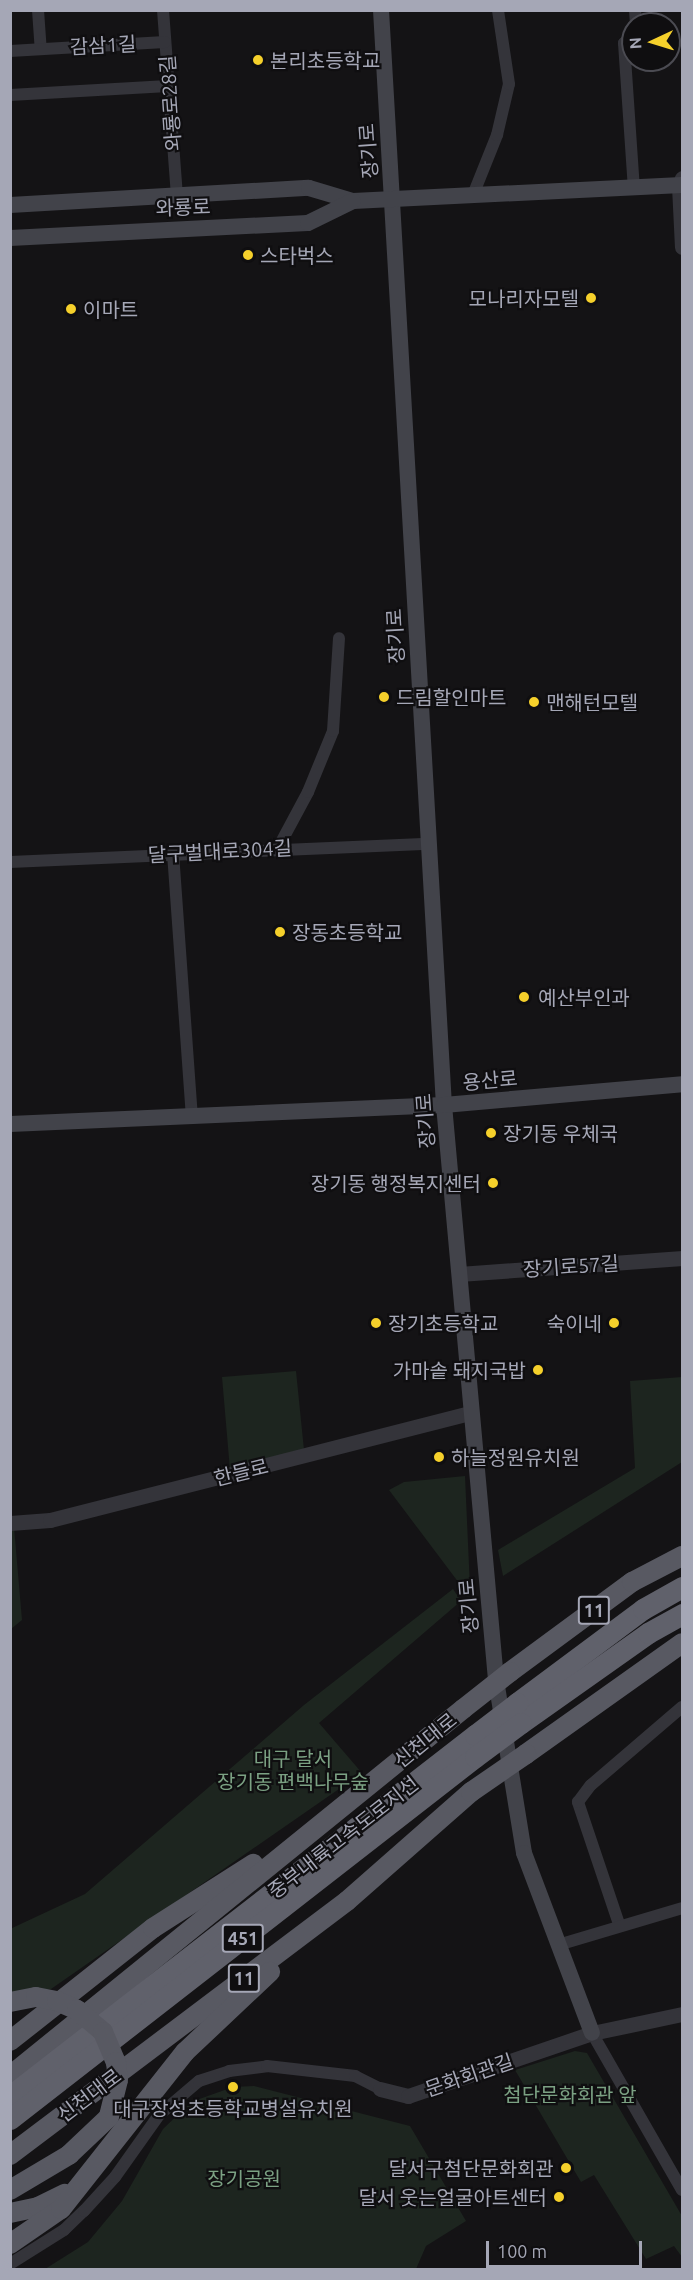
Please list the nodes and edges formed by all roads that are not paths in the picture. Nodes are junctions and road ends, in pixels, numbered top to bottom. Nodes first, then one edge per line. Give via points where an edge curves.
1 (38, 10) edge
2 (163, 10) edge
3 (381, 10) edge
4 (498, 10) edge
5 (165, 42) junction
6 (41, 49) junction
7 (10, 51) edge
8 (626, 72) edge
9 (168, 86) junction
10 (10, 95) edge
11 (681, 183) edge
12 (634, 188) junction
13 (177, 195) junction
14 (473, 195) junction
15 (393, 199) junction
16 (352, 201) junction
17 (10, 205) edge
18 (10, 237) edge
19 (682, 247) edge
20 (339, 638) dead end
21 (429, 844) junction
22 (278, 848) junction
23 (174, 853) junction
24 (10, 862) edge
25 (682, 1084) edge
26 (444, 1106) junction
27 (192, 1116) junction
28 (10, 1124) edge
29 (682, 1258) edge
30 (459, 1274) junction
31 (471, 1413) junction
32 (10, 1523) edge
33 (682, 1556) edge
34 (682, 1587) edge
35 (682, 1614) edge
36 (682, 1643) edge
37 (682, 1707) edge
38 (519, 1713) junction
39 (367, 1786) junction
40 (347, 1901) junction
41 (682, 1908) edge
42 (619, 1924) junction
43 (558, 1945) junction
44 (96, 1973) junction
45 (10, 2002) edge
46 (682, 2014) edge
47 (10, 2028) edge
48 (592, 2033) junction
49 (10, 2041) edge
50 (10, 2076) edge
51 (380, 2089) joint
52 (10, 2096) edge
53 (10, 2119) edge
54 (10, 2155) edge
55 (105, 2158) junction
56 (10, 2190) edge
57 (682, 2190) edge
58 (10, 2213) edge
59 (10, 2244) edge
60 (10, 2264) edge

1 - 6 street, 감삼1길
2 - 5 street, 와룡로28길
3 - 15 main road, 장기로
4 - 14 street via 509,84 497,135
5 - 6 street, 감삼1길
5 - 9 street, 와룡로28길
6 - 7 street, 감삼1길
8 - 12 street
9 - 10 street
9 - 13 street, 와룡로28길
11 - 12 main road, 와룡로
11 - 19 street
12 - 14 main road, 와룡로
13 - 16 main road, 와룡로 via 309,188
13 - 17 main road, 와룡로
14 - 15 main road, 와룡로
15 - 16 main road, 와룡로
15 - 21 main road, 장기로
16 - 18 main road, 와룡로 via 308,223
20 - 22 street via 333,731
21 - 22 street, 달구벌대로304길
21 - 26 main road, 장기로
22 - 23 street, 달구벌대로304길
23 - 24 street, 달구벌대로304길
23 - 27 street
25 - 26 main road, 용산로
26 - 27 main road, 용산로
26 - 30 main road, 장기로
27 - 28 main road, 용산로
29 - 30 street, 장기로57길
30 - 31 main road, 장기로
31 - 32 street, 한들로 via 50,1520
31 - 43 main road, 장기로 via 496,1680 524,1853
33 - 39 highway, 신천대로 / 11, bridge via 632,1582 510,1672
34 - 38 highway, 중부내륙고속도로지선 / 451 via 643,1609
35 - 38 highway, 중부내륙고속도로지선 / 451
36 - 40 highway, 신천대로 / 11, bridge via 471,1792
37 - 42 street via 591,1785 578,1802
38 - 52 highway, 중부내륙고속도로지선 / 451, bridge via 475,1736
38 - 53 highway, 중부내륙고속도로지선 / 451, bridge via 475,1757
39 - 44 highway via 153,1928
39 - 50 highway, 신천대로 / 11
40 - 54 highway, 신천대로 / 11
40 - 55 highway via 185,2052 141,2104
41 - 42 street
42 - 43 street
43 - 48 main road, 장기로
44 - 47 highway
44 - 49 highway
45 - 56 highway, bridge via 36,1997 77,2010 103,2032 116,2062 118,2080 109,2117 69,2156
46 - 48 street, 문화회관길
48 - 51 street, 문화회관길 via 408,2096
48 - 57 street, 장기로
51 - 60 street, 문화회관길 via 355,2076 267,2066 229,2071 199,2081 159,2115 115,2177 84,2211 64,2230
55 - 58 highway via 61,2198
55 - 59 highway via 61,2209

